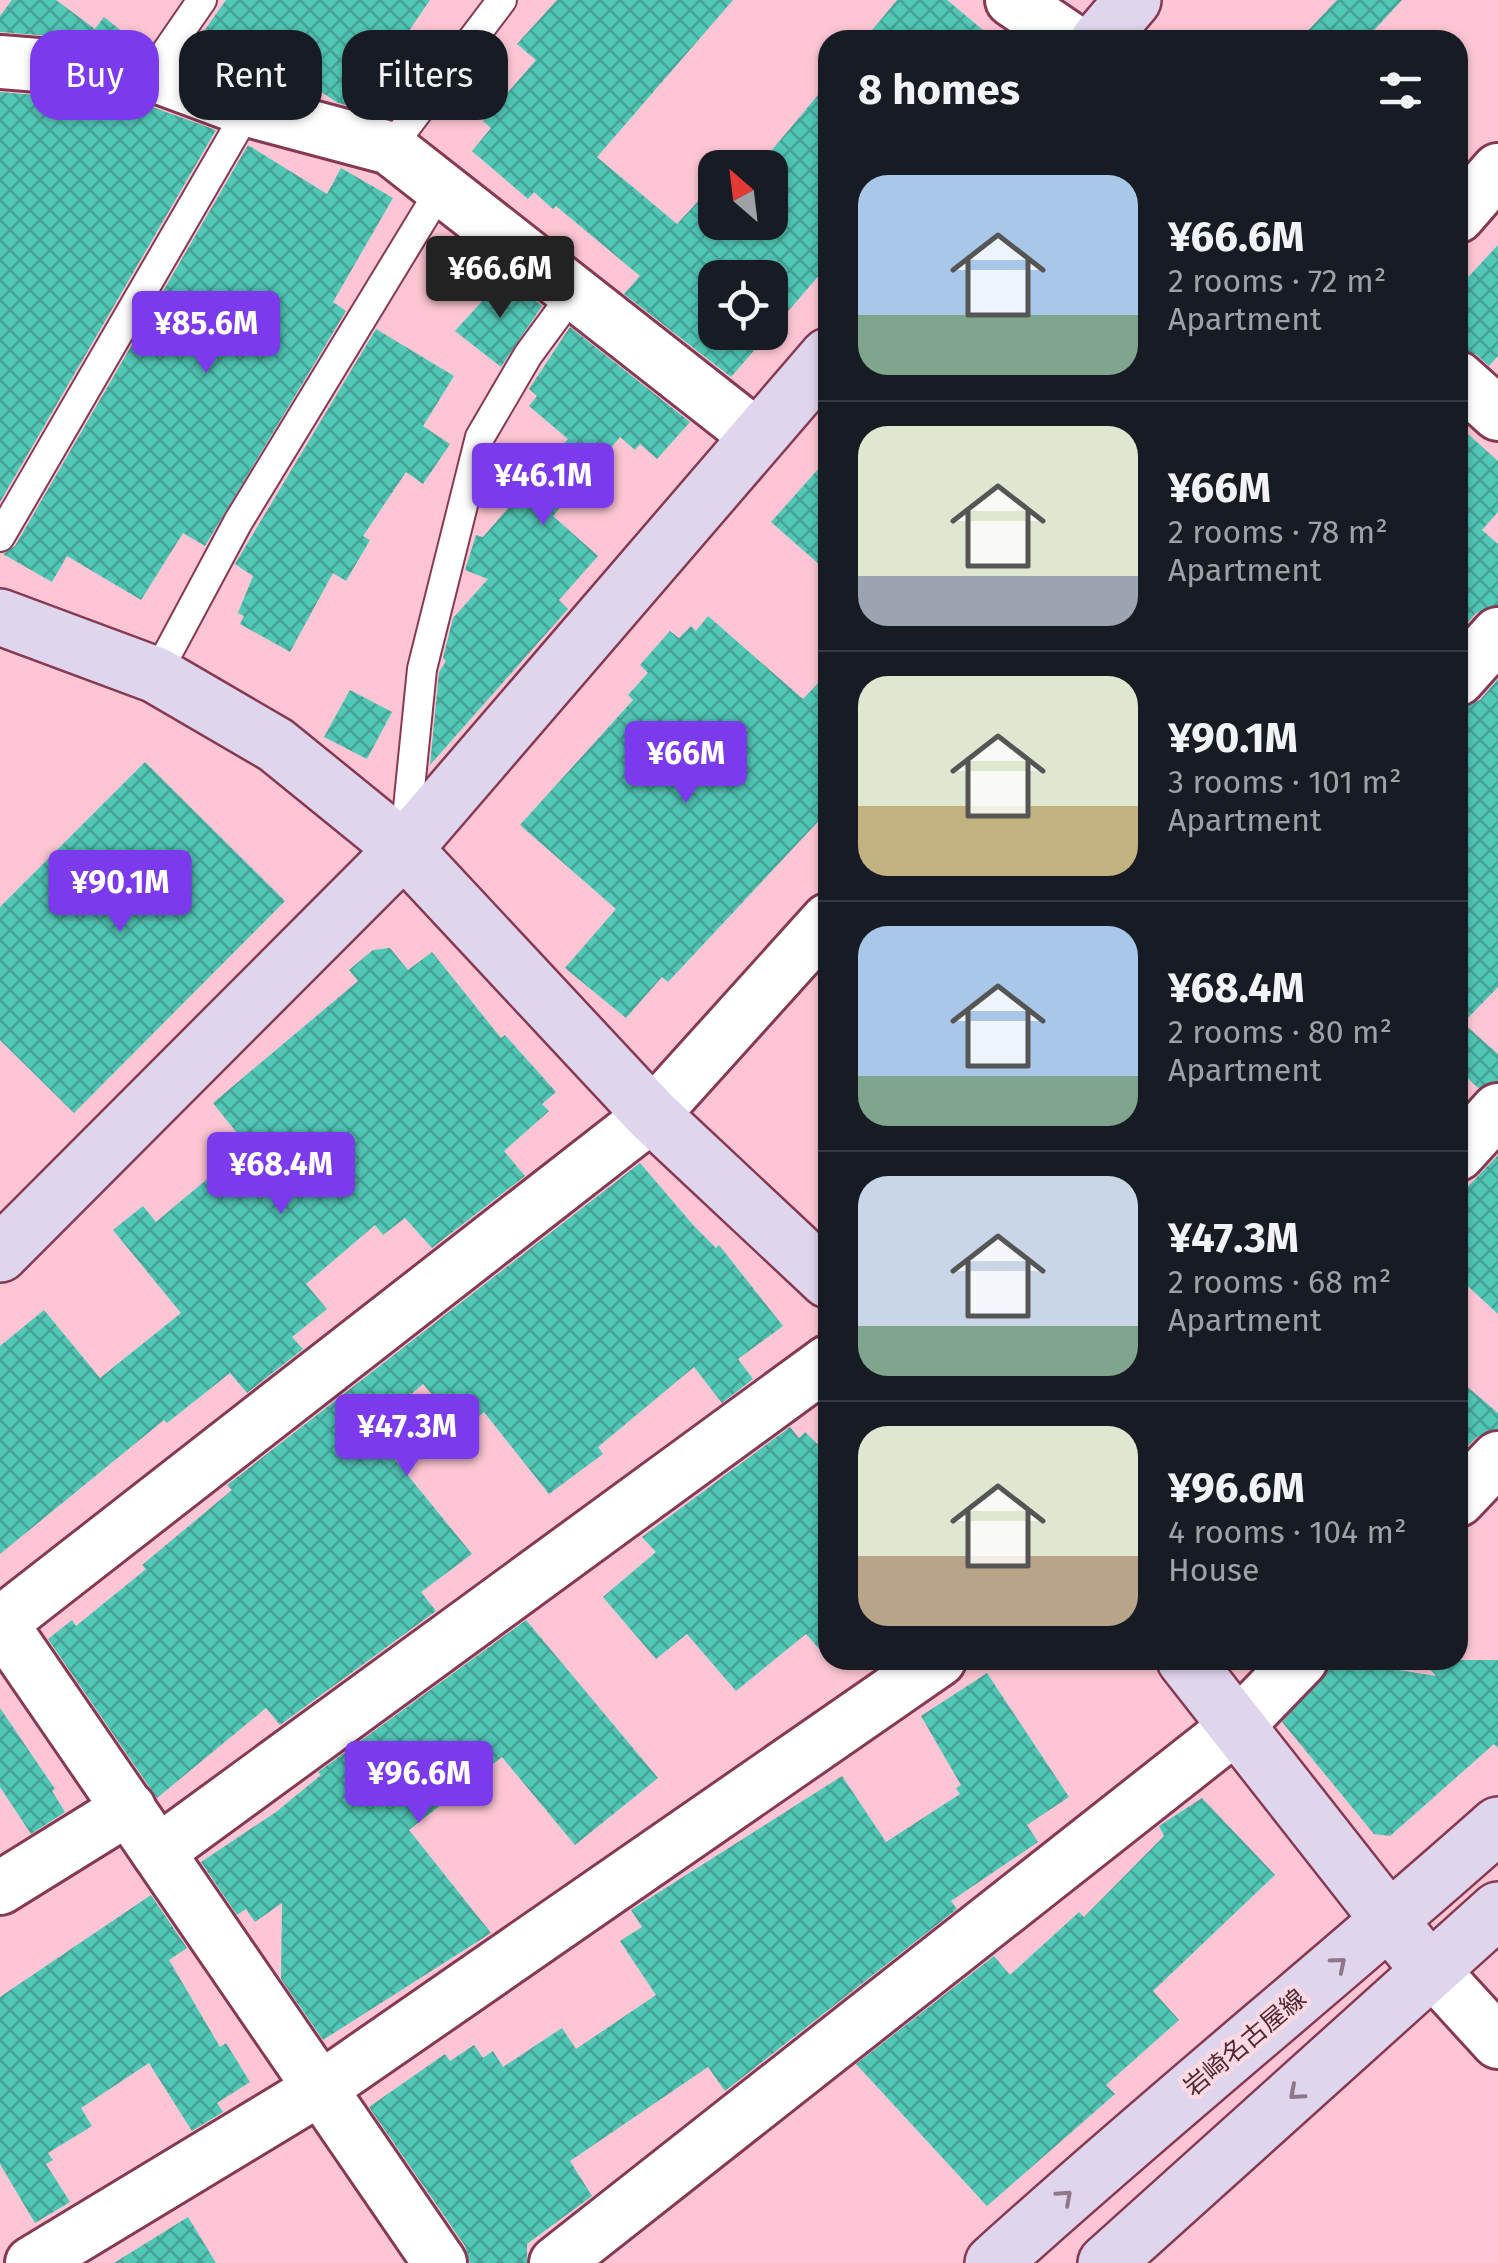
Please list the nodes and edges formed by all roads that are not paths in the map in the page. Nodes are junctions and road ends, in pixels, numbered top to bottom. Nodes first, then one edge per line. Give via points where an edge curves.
1 (202, 0) edge
2 (502, 0) edge
3 (1012, 0) edge
4 (1133, 0) edge
5 (1056, 30) edge
6 (1108, 30) edge
7 (0, 62) edge
8 (159, 62) edge
9 (30, 64) edge
10 (242, 120) edge
11 (285, 120) edge
12 (390, 148) junction
13 (1498, 170) edge
14 (442, 187) junction
15 (1468, 204) edge
16 (575, 290) junction
17 (818, 368) edge
18 (1468, 387) edge
19 (1498, 414) edge
20 (758, 437) junction
21 (0, 537) edge
22 (0, 617) edge
23 (1498, 634) edge
24 (1468, 668) edge
25 (156, 675) junction
26 (404, 849) junction
27 (818, 931) edge
28 (1498, 1110) edge
29 (652, 1114) junction
30 (1468, 1143) edge
31 (0, 1254) edge
32 (818, 1271) edge
33 (818, 1369) edge
34 (1498, 1458) edge
35 (1468, 1490) edge
36 (0, 1622) edge
37 (925, 1670) edge
38 (1193, 1670) edge
39 (1291, 1670) edge
40 (1236, 1726) junction
41 (128, 1808) junction
42 (1498, 1825) edge
43 (158, 1852) junction
44 (0, 1888) edge
45 (1498, 1910) edge
46 (1388, 1923) junction
47 (1434, 1972) junction
48 (1498, 2042) edge
49 (321, 2088) junction
50 (32, 2263) edge
51 (440, 2263) edge
52 (556, 2263) edge
53 (993, 2263) edge
54 (1106, 2263) edge

1 - 8 lane
2 - 12 lane
3 - 5 street
4 - 6 street
7 - 9 street
10 - 21 lane
11 - 12 street
12 - 14 street
13 - 15 street
14 - 16 street
14 - 25 lane via 238,522
16 - 20 street
16 - 26 lane via 480,438 422,669
17 - 20 street
18 - 19 street
20 - 26 street
22 - 25 street
23 - 24 street
25 - 26 street via 276,745
26 - 29 street
26 - 31 street
27 - 29 street
28 - 30 street
29 - 32 street
29 - 36 street
33 - 43 street
34 - 35 street
36 - 41 street
37 - 49 street
38 - 40 street
39 - 40 street
40 - 46 street
40 - 52 street
41 - 43 street
41 - 44 street
42 - 46 street, 岩崎名古屋線
43 - 49 street
45 - 47 street
46 - 47 street
53 -> 46 street, 岩崎名古屋線
47 - 48 street
47 -> 54 street
49 - 50 street
49 - 51 street

